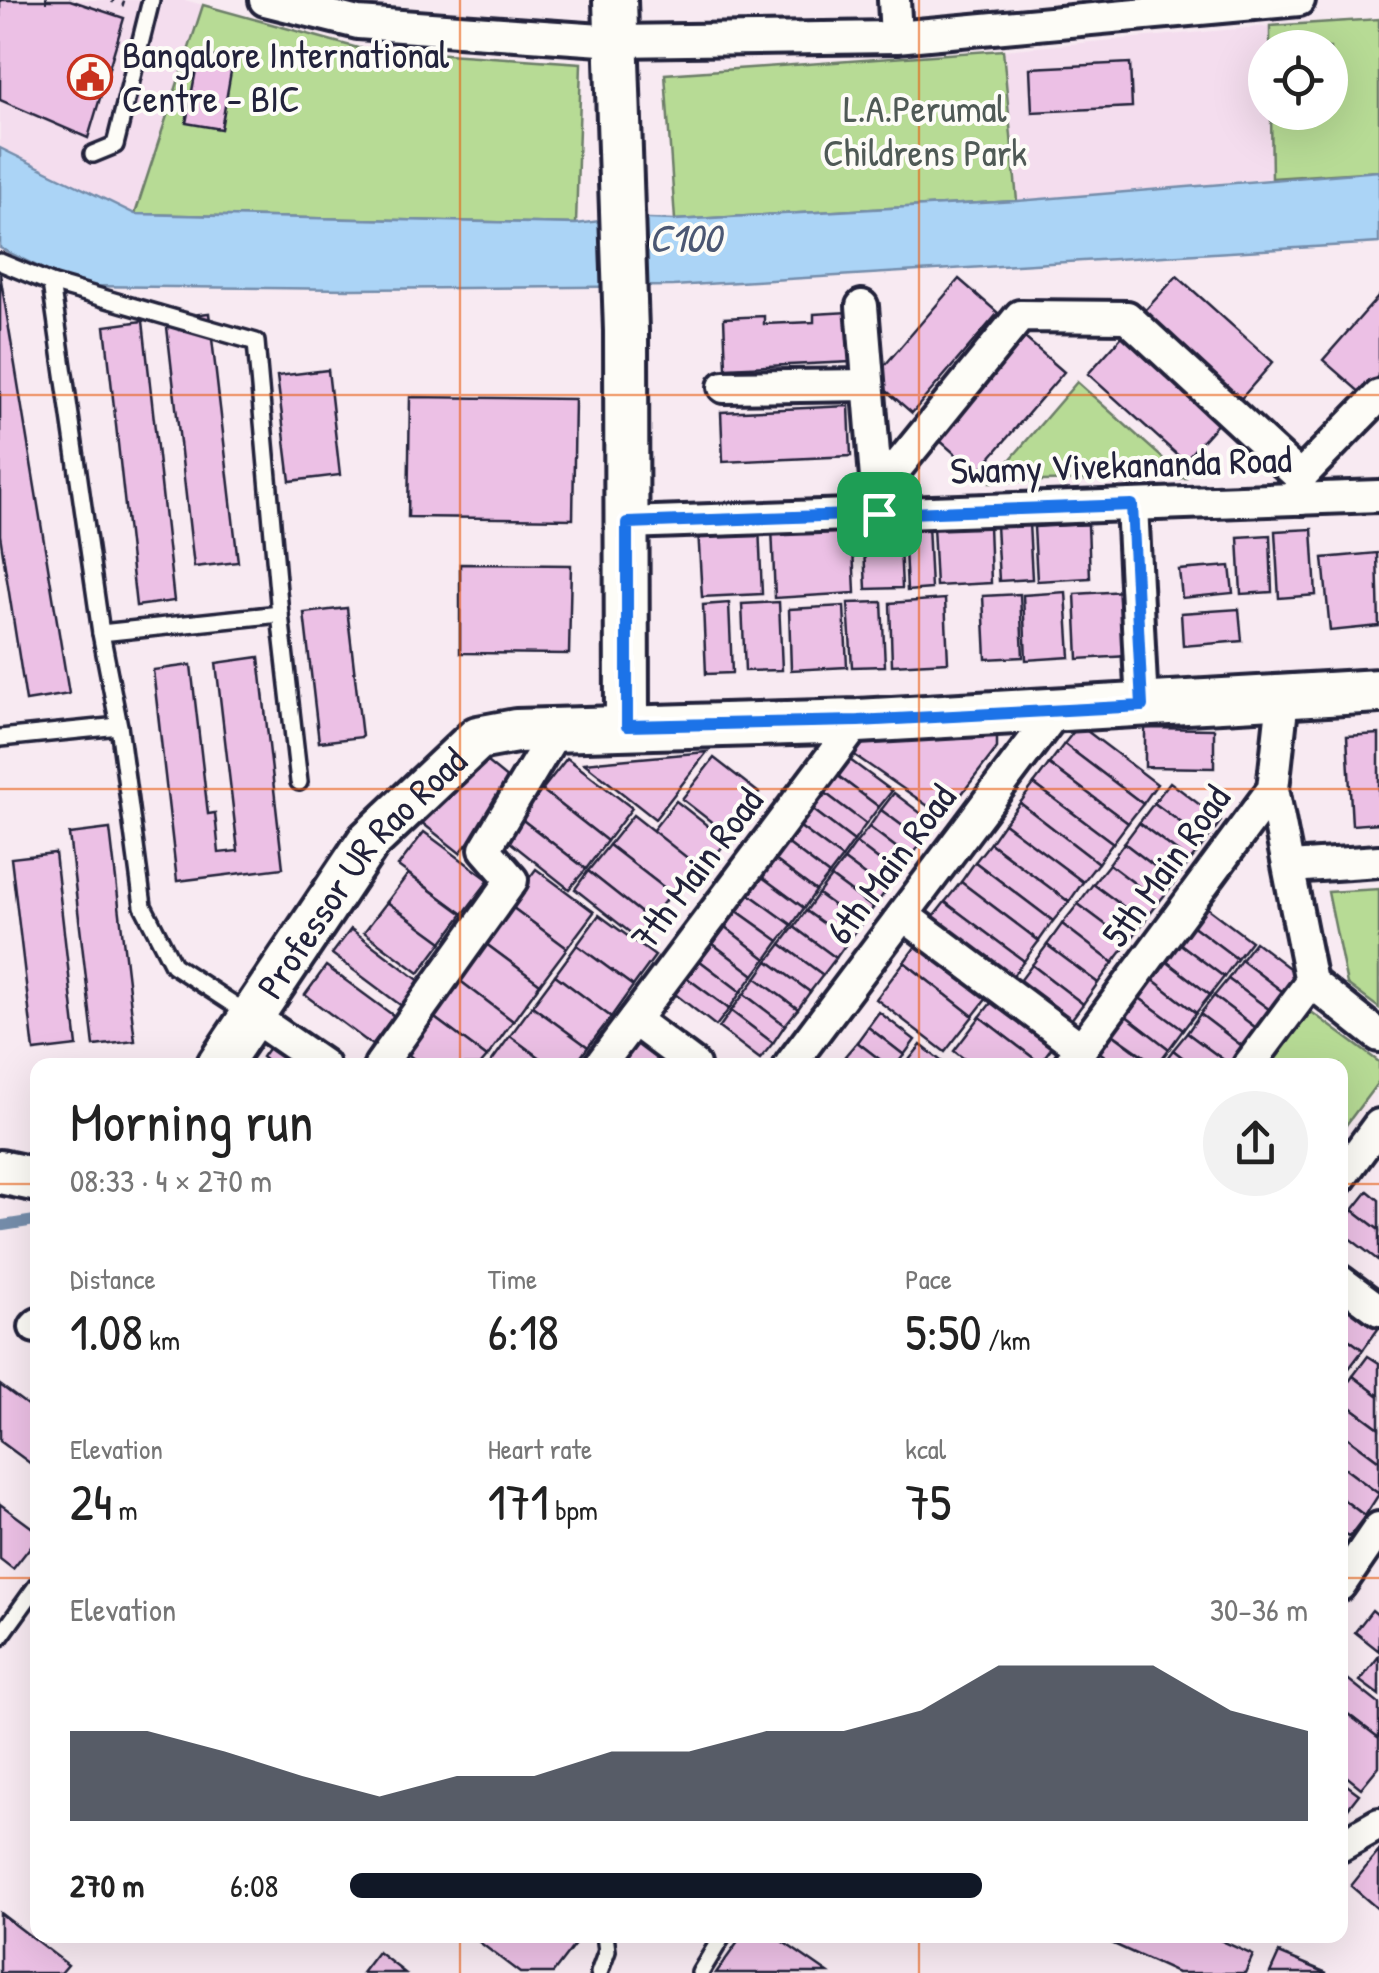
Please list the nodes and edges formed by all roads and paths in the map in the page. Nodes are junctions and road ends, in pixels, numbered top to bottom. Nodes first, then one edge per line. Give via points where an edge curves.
1 (151, 0) edge
2 (265, 0) edge
3 (894, 0) edge
4 (1299, 0) edge
5 (358, 12) edge
6 (616, 21) edge
7 (896, 37) junction
8 (93, 154) dead end
9 (0, 262) edge
10 (51, 282) junction
11 (862, 306) dead end
12 (868, 385) junction
13 (724, 387) dead end
14 (1379, 396) edge
15 (1300, 488) junction
16 (1379, 496) edge
17 (878, 503) junction
18 (1132, 505) junction
19 (627, 523) junction
20 (280, 614) junction
21 (101, 633) junction
22 (1379, 691) edge
23 (1283, 698) junction
24 (1142, 706) junction
25 (1056, 711) junction
26 (858, 721) junction
27 (119, 726) junction
28 (627, 726) junction
29 (557, 729) junction
30 (0, 738) edge
31 (299, 782) dead end
32 (1273, 789) junction
33 (1379, 861) edge
34 (1290, 866) junction
35 (903, 915) junction
36 (1311, 982) junction
37 (252, 1016) junction
38 (634, 1020) junction
39 (1379, 1036) edge
40 (1075, 1057) edge
41 (224, 1058) edge
42 (313, 1058) edge
43 (385, 1058) edge
44 (605, 1058) edge
45 (685, 1058) edge
46 (795, 1058) edge
47 (1254, 1058) edge
48 (1379, 1125) edge
49 (1348, 1167) edge
50 (0, 1172) edge
51 (30, 1178) edge
52 (1348, 1286) edge
53 (1379, 1310) edge
54 (1379, 1528) edge
55 (1348, 1573) edge
56 (30, 1595) edge
57 (0, 1637) edge
58 (1379, 1824) edge
59 (1348, 1841) edge
60 (606, 1943) edge
61 (718, 1943) edge
62 (599, 1973) edge
63 (700, 1973) edge

1 - 8 lane via 115,145
2 - 5 street
3 - 7 street
4 - 7 street
5 - 6 street
6 - 7 street
6 - 19 street
9 - 10 lane
10 - 20 lane via 256,342
10 - 21 lane
11 - 12 street
12 - 13 street
12 - 17 street
14 - 15 street
15 - 16 street, Swamy Vivekananda Road
15 - 17 street via 1127,317 1020,316
15 - 18 street, Swamy Vivekananda Road
17 - 18 street, Swamy Vivekananda Road
17 - 19 street, Swamy Vivekananda Road
18 - 24 street
19 - 28 street
20 - 21 lane
20 - 31 lane
21 - 27 lane
22 - 23 street, Professor UR Rao Road
23 - 24 street, Professor UR Rao Road
23 - 32 street, 5th Main Road
24 - 25 street, Professor UR Rao Road
25 - 26 street, Professor UR Rao Road
25 - 35 street, 6th Main Road
26 - 28 street, Professor UR Rao Road
26 - 38 street, 7th Main Road
27 - 30 lane
27 - 37 lane via 143,906 173,965
28 - 29 street, Professor UR Rao Road
29 - 37 street, Professor UR Rao Road via 478,738 369,841
29 - 43 street via 486,849 512,880
32 - 34 street
32 - 40 street, 5th Main Road
33 - 34 street
34 - 36 street
35 - 40 street
35 - 46 street, 6th Main Road
36 - 39 street
36 - 47 street
37 - 41 street, Professor UR Rao Road
37 - 42 street
38 - 44 street, 7th Main Road
38 - 45 street
48 - 49 street
50 - 51 street
52 - 53 street
54 - 55 street
56 - 57 lane
58 - 59 street
60 - 62 lane
61 - 63 lane

